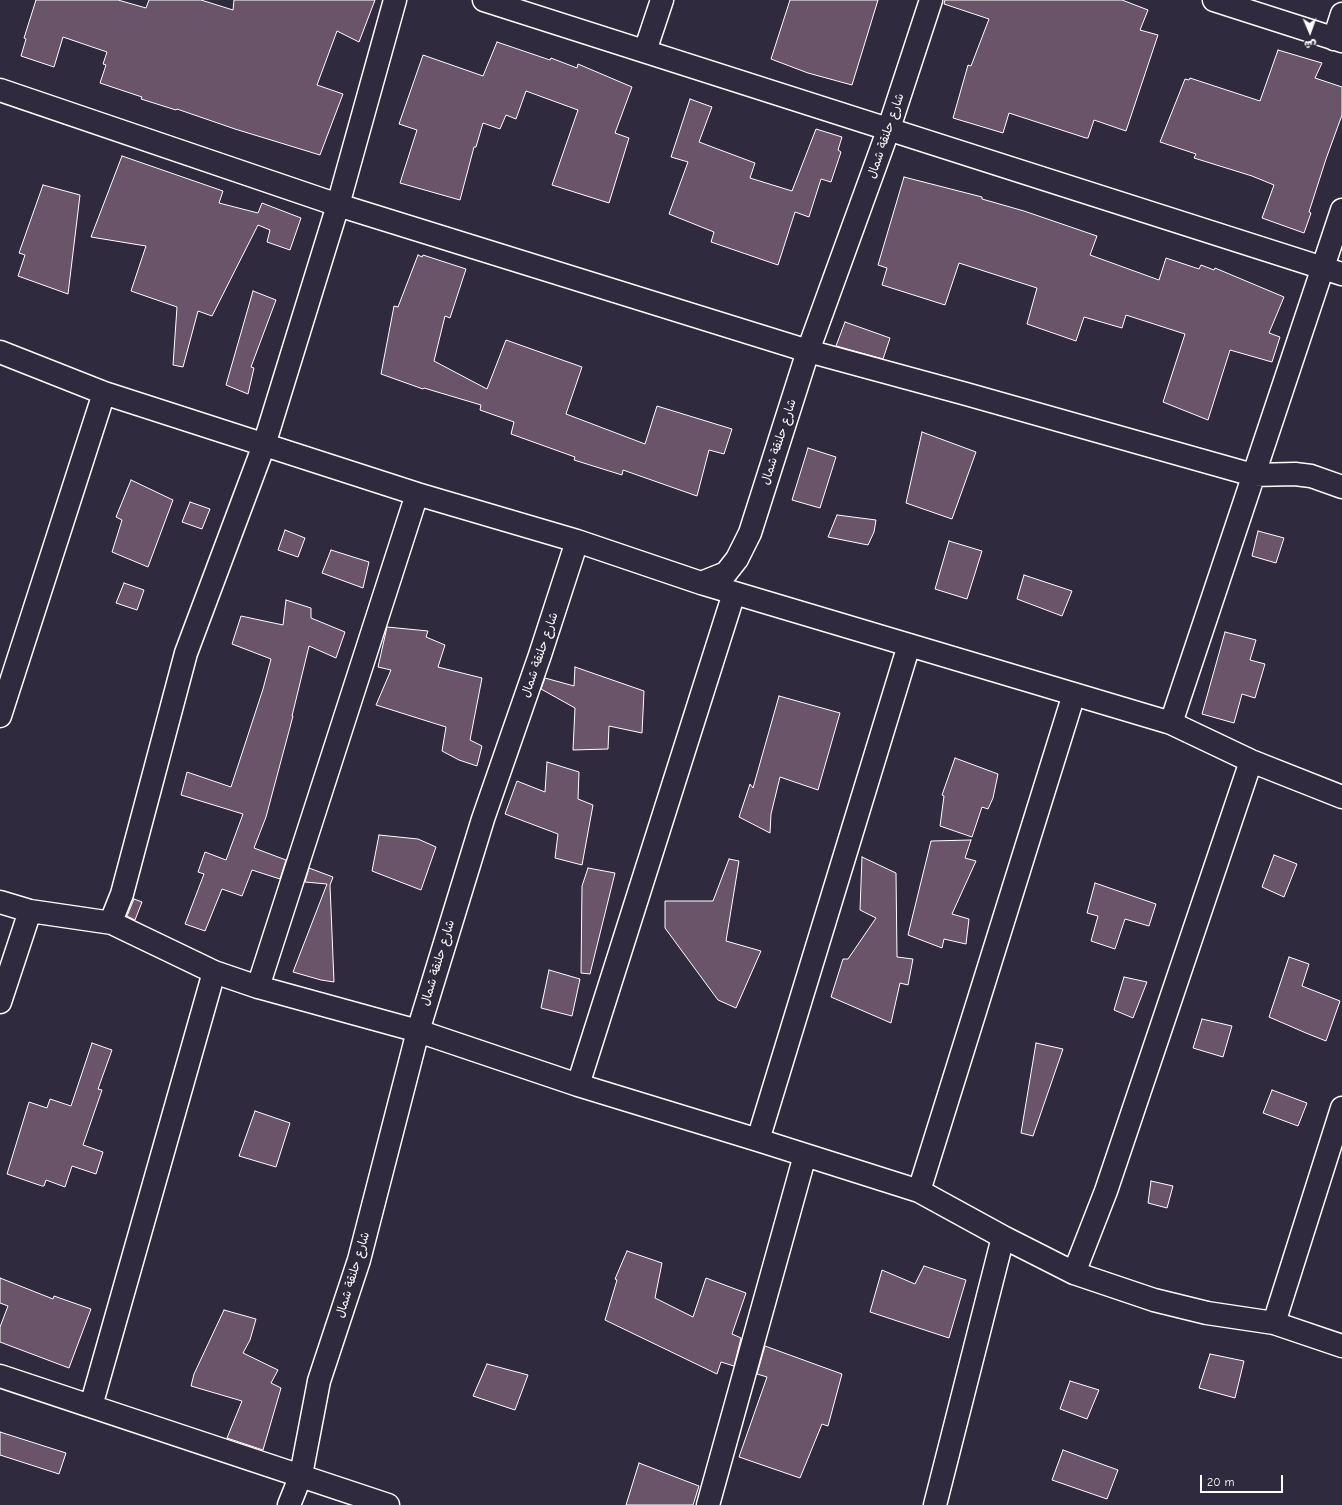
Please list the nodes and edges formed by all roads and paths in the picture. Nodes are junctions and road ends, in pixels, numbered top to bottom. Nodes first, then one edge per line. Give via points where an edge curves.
1 (395, 0) edge
2 (484, 0) edge
3 (662, 0) edge
4 (931, 0) edge
5 (1214, 0) edge
6 (1342, 14) edge
7 (1338, 40) edge
8 (645, 51) junction
9 (0, 90) edge
10 (889, 128) junction
11 (338, 205) junction
12 (1342, 210) edge
13 (1332, 271) edge
14 (808, 351) junction
15 (0, 352) edge
16 (104, 393) junction
17 (264, 445) junction
18 (1253, 475) junction
19 (1342, 487) edge
20 (417, 494) junction
21 (577, 541) junction
22 (702, 583) junction
23 (734, 593) junction
24 (909, 645) junction
25 (1074, 694) junction
26 (0, 716) edge
27 (1171, 723) junction
28 (1251, 761) junction
29 (1342, 797) edge
30 (0, 902) edge
31 (30, 911) junction
32 (112, 923) junction
33 (214, 972) junction
34 (258, 987) junction
35 (0, 1002) edge
36 (418, 1031) junction
37 (578, 1085) junction
38 (1342, 1108) edge
39 (758, 1140) junction
40 (805, 1155) junction
41 (920, 1191) junction
42 (1003, 1237) junction
43 (1074, 1273) junction
44 (1274, 1323) junction
45 (1342, 1346) edge
46 (0, 1376) edge
47 (91, 1406) junction
48 (301, 1475) junction
49 (290, 1505) edge
50 (388, 1505) edge
51 (708, 1505) edge
52 (935, 1505) edge

1 - 11 street
2 - 8 street
3 - 8 street
4 - 10 street, شارع حلنقة شمال
5 - 7 street
6 - 7 street
8 - 10 street
9 - 11 street
10 - 13 street
10 - 14 street, شارع حلنقة شمال
11 - 14 street
11 - 17 street
12 - 13 street
13 - 18 street
14 - 18 street
14 - 22 street, شارع حلنقة شمال via 750,533 737,559 726,573
15 - 16 street
16 - 17 street
16 - 26 street
17 - 20 street
17 - 32 street via 186,653
18 - 19 street via 1311,476
18 - 27 street
20 - 21 street
20 - 34 street
21 - 22 street
21 - 36 street, شارع حلنقة شمال via 483,819
22 - 23 street
23 - 24 street
23 - 37 street
24 - 25 street
24 - 39 street
25 - 27 street
25 - 41 street
27 - 28 street
28 - 29 street
28 - 43 street via 1106,1191
30 - 31 street
31 - 32 street
31 - 35 street
32 - 33 street
33 - 34 street
33 - 47 street
34 - 36 street
36 - 37 street
36 - 48 street, شارع حلنقة شمال via 359,1260 319,1381
37 - 39 street
38 - 44 street
39 - 40 street
40 - 41 street
40 - 51 street
41 - 42 street
42 - 43 street
42 - 52 street
43 - 44 street via 1154,1300 1207,1313
44 - 45 street
46 - 47 street
47 - 48 street
48 - 49 street, شارع حلنقة شمال
48 - 50 street

